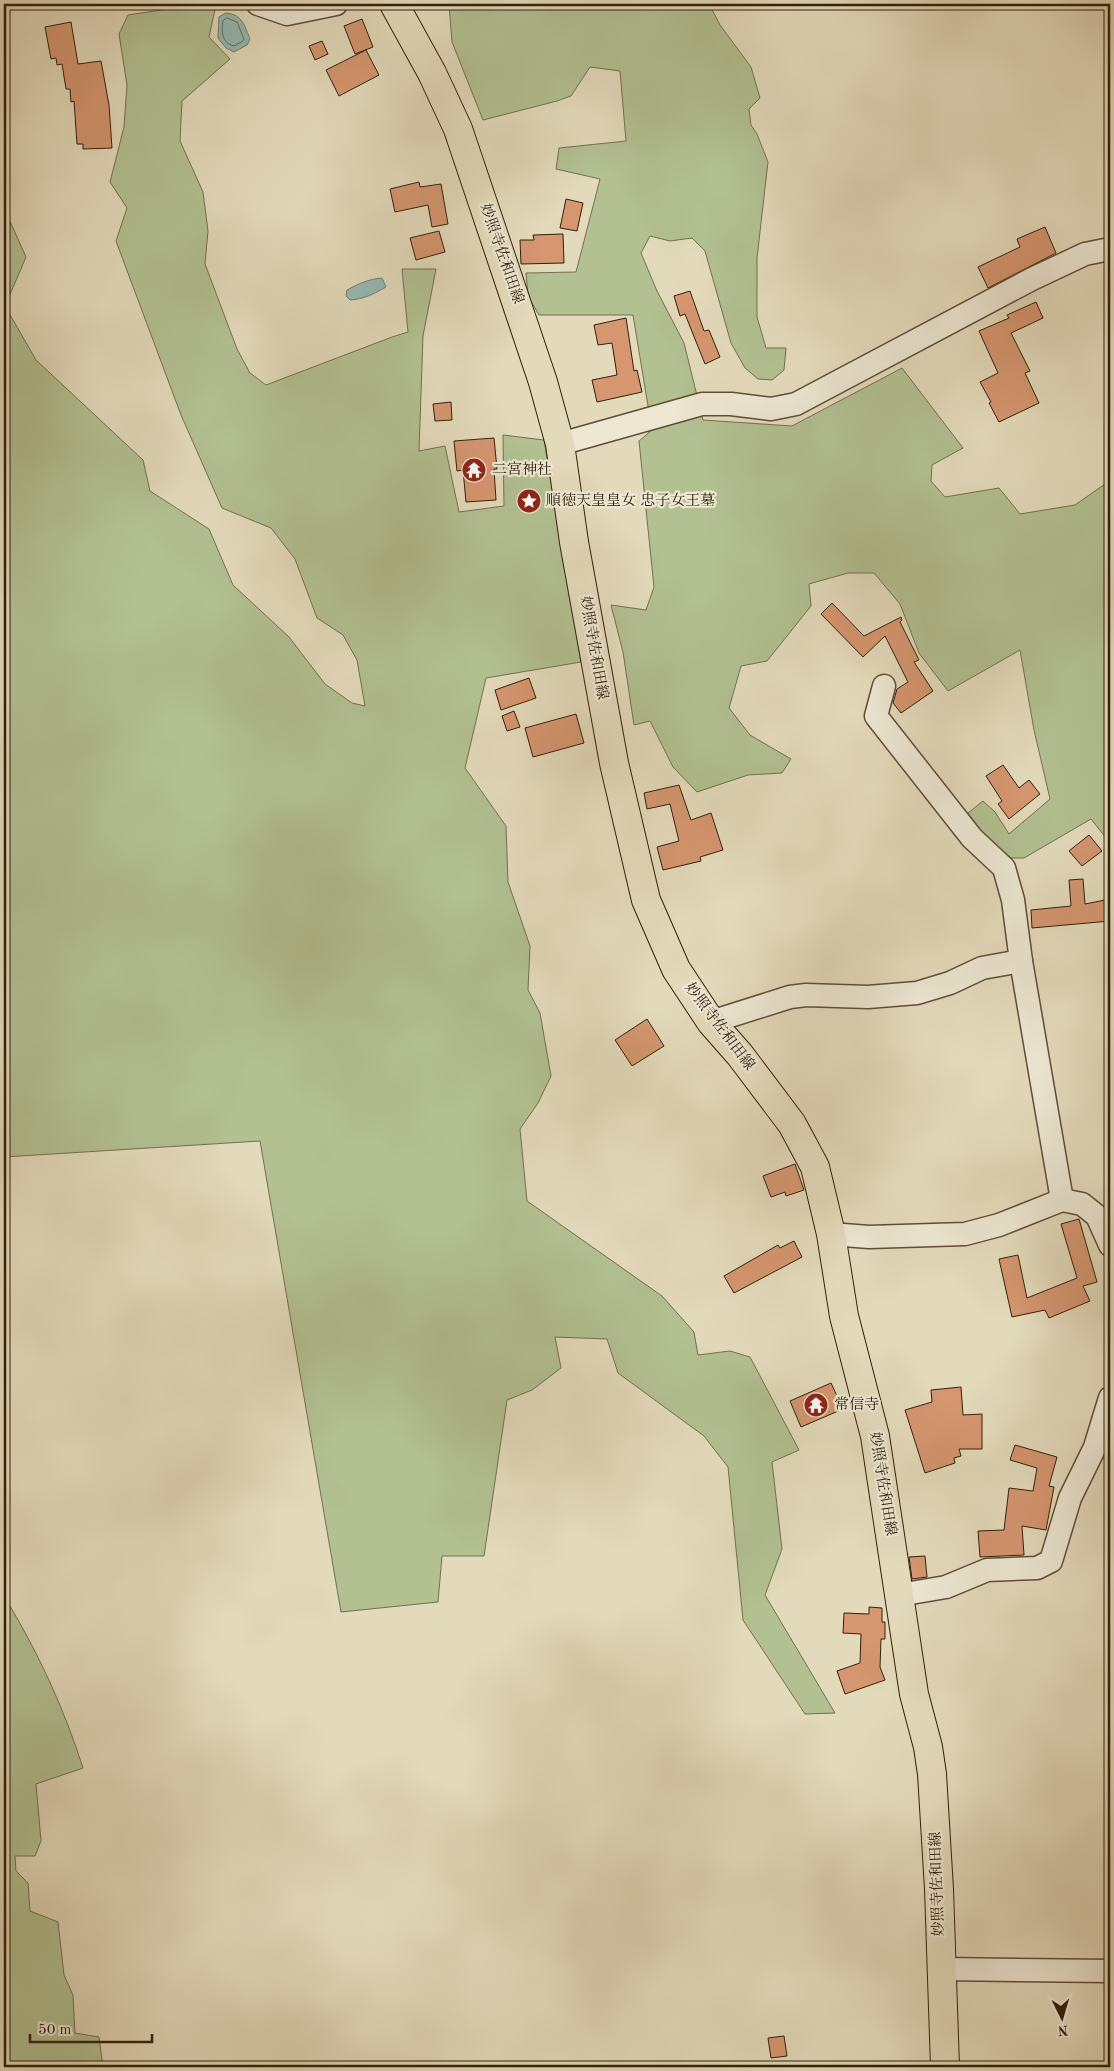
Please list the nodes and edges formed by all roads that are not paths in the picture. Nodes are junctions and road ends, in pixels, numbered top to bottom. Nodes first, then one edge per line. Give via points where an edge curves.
1 (258, 4) edge
2 (336, 4) edge
3 (394, 4) edge
4 (1110, 249) edge
5 (560, 444) junction
6 (884, 686) dead end
7 (1020, 961) junction
8 (711, 1022) junction
9 (1062, 1200) junction
10 (831, 1234) junction
11 (1110, 1245) edge
12 (1110, 1398) edge
13 (899, 1595) junction
14 (940, 1969) junction
15 (1110, 1971) edge
16 (944, 2067) edge

1 - 2 street via 287,14
3 - 5 main road, 妙照寺佐和田線 via 458,129 544,382
4 - 5 street via 1085,254 1032,279 796,404 770,409 702,404
5 - 8 main road, 妙照寺佐和田線 via 574,542 614,763 646,900 676,969
6 - 7 street via 876,716 972,838 1004,868 1013,900
7 - 8 street via 982,968 950,983 917,993 790,997
7 - 9 street
8 - 10 main road, 妙照寺佐和田線 via 792,1124 815,1167
9 - 10 street via 999,1226 965,1234 869,1237
9 - 11 street via 1082,1204 1097,1216
10 - 13 main road, 妙照寺佐和田線 via 844,1316 875,1436
12 - 13 street via 1095,1447 1070,1498 1051,1562 1037,1568 987,1570 946,1586
13 - 14 main road, 妙照寺佐和田線 via 914,1694 932,1774
14 - 15 street
14 - 16 main road, 妙照寺佐和田線

